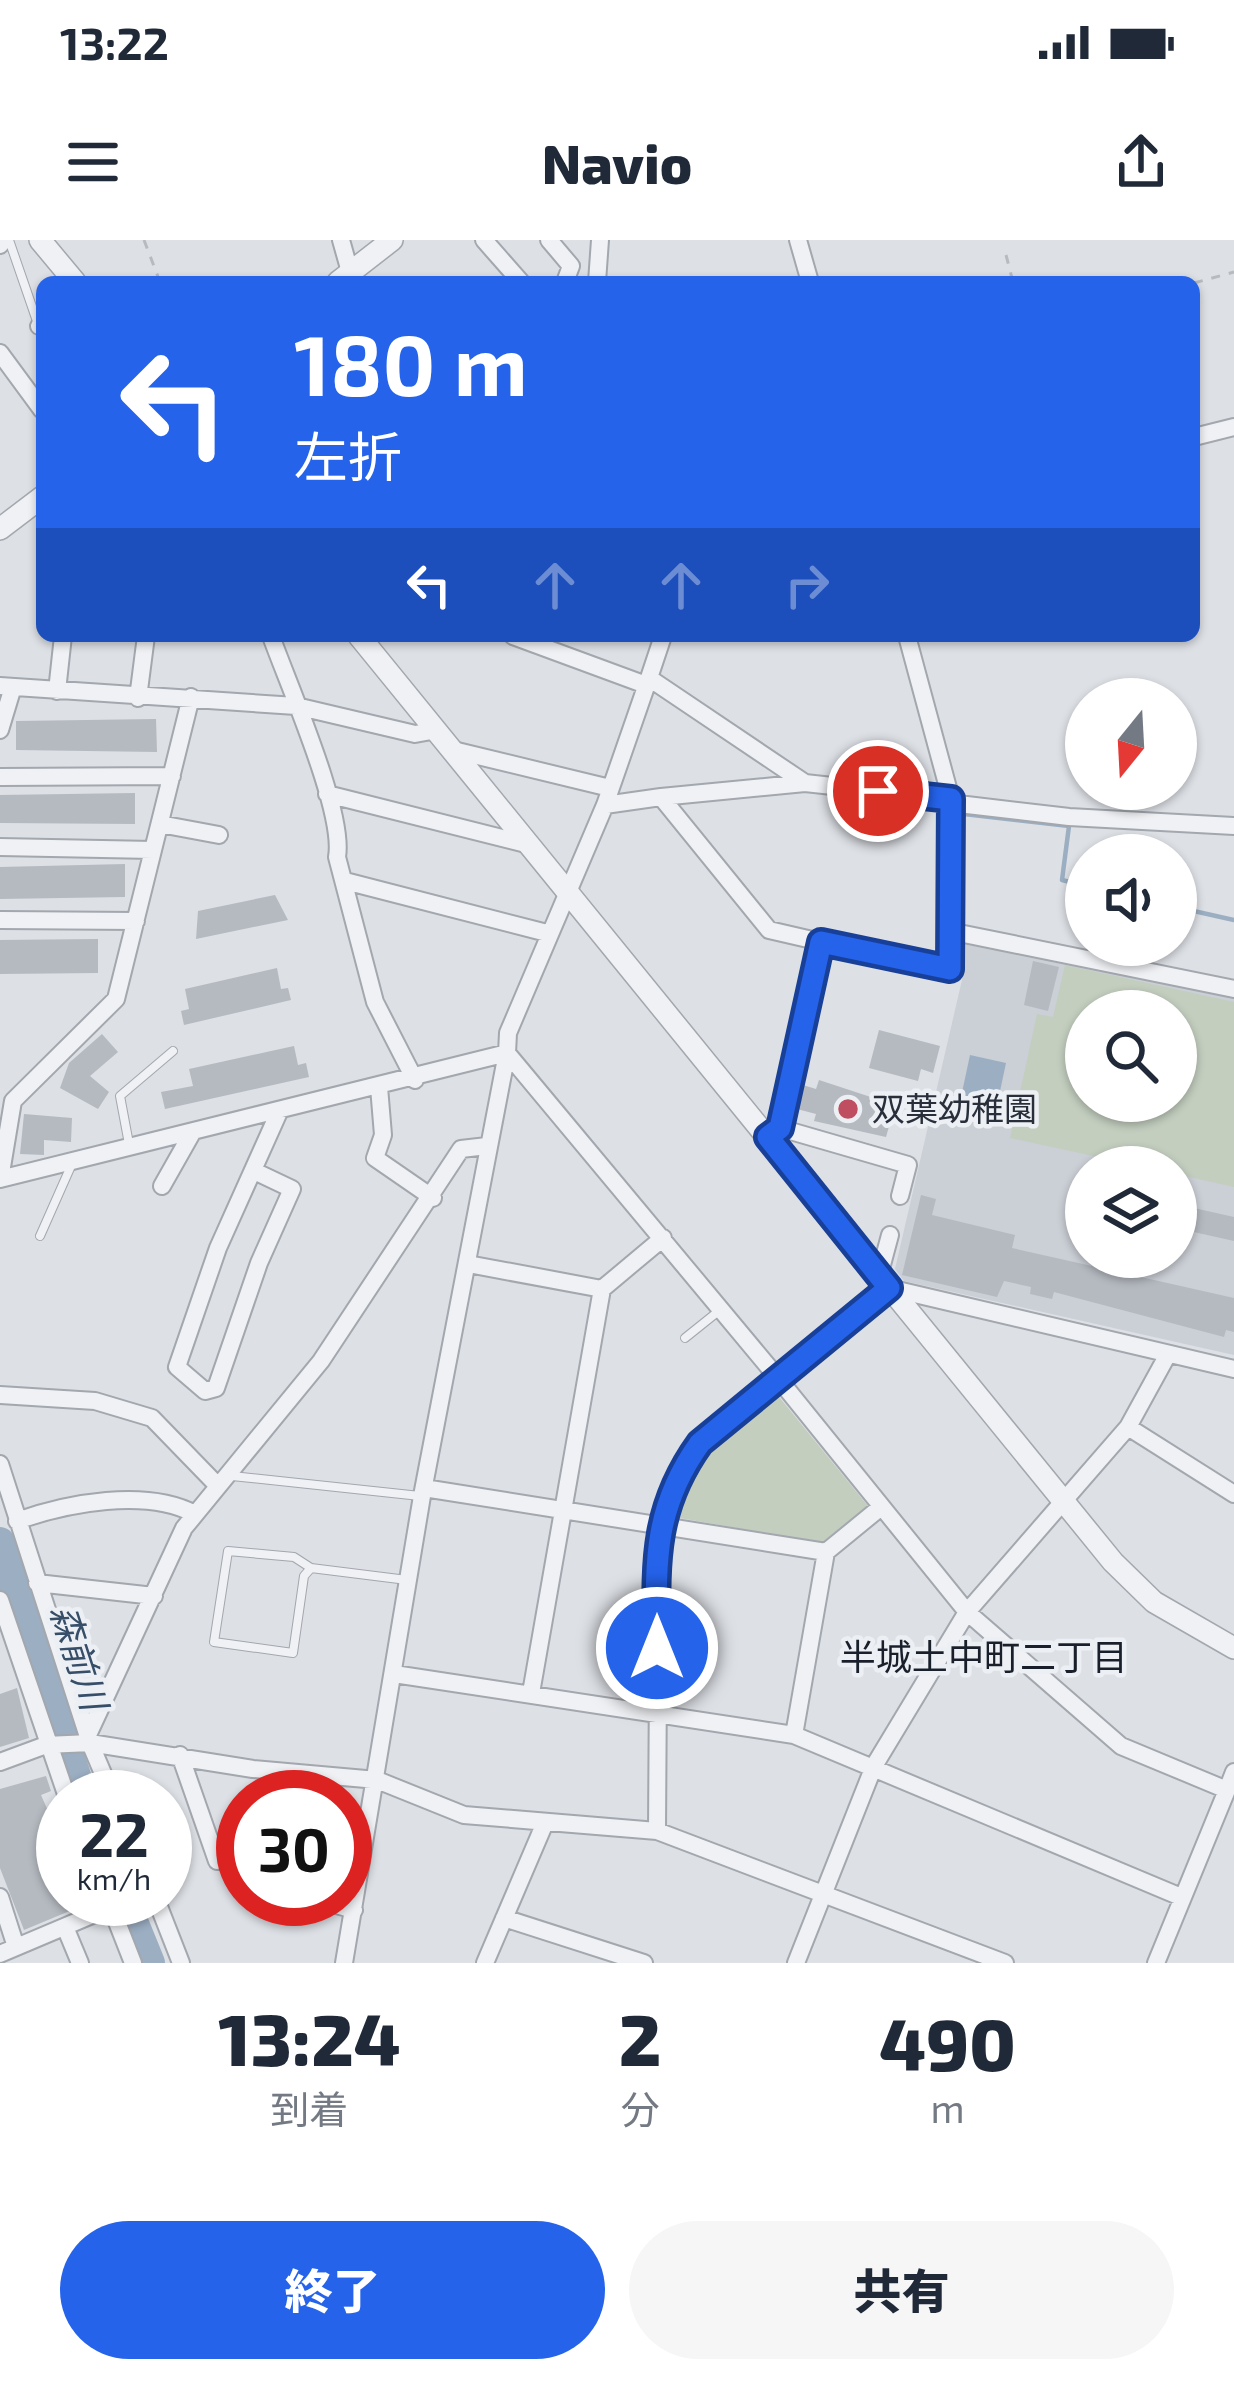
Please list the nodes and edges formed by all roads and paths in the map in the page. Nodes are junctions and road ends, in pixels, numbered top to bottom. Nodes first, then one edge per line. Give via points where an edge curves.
1 (40, 240) edge
2 (144, 240) edge
3 (340, 240) edge
4 (392, 240) edge
5 (484, 240) edge
6 (549, 240) edge
7 (600, 240) edge
8 (798, 240) edge
9 (4, 242) edge
10 (1006, 255) dead end
11 (1234, 272) edge
12 (70, 276) edge
13 (158, 276) edge
14 (346, 276) edge
15 (350, 276) edge
16 (515, 276) edge
17 (567, 276) edge
18 (597, 276) edge
19 (808, 276) edge
20 (1011, 276) edge
21 (1200, 281) edge
22 (36, 316) edge
23 (0, 353) edge
24 (36, 402) edge
25 (1234, 427) edge
26 (1200, 436) edge
27 (36, 502) edge
28 (0, 529) edge
29 (62, 642) edge
30 (145, 642) edge
31 (273, 642) edge
32 (364, 642) edge
33 (531, 642) edge
34 (662, 642) edge
35 (909, 642) edge
36 (648, 682) junction
37 (6, 686) edge
38 (57, 691) junction
39 (191, 697) junction
40 (138, 698) junction
41 (296, 706) junction
42 (0, 730) edge
43 (437, 730) junction
44 (454, 750) junction
45 (172, 776) junction
46 (0, 777) edge
47 (805, 783) junction
48 (327, 794) junction
49 (608, 796) junction
50 (661, 797) junction
51 (951, 801) junction
52 (160, 824) junction
53 (1234, 826) edge
54 (219, 835) dead end
55 (531, 846) junction
56 (0, 848) edge
57 (153, 850) junction
58 (345, 880) junction
59 (567, 888) junction
60 (0, 920) edge
61 (136, 921) junction
62 (954, 932) junction
63 (547, 933) junction
64 (821, 942) junction
65 (1234, 989) edge
66 (173, 1051) dead end
67 (507, 1053) junction
68 (415, 1080) junction
69 (379, 1087) junction
70 (279, 1112) junction
71 (192, 1132) junction
72 (774, 1133) junction
73 (487, 1146) junction
74 (130, 1148) junction
75 (73, 1162) junction
76 (254, 1171) junction
77 (0, 1179) edge
78 (163, 1186) dead end
79 (900, 1196) dead end
80 (433, 1198) junction
81 (890, 1235) dead end
82 (40, 1236) dead end
83 (663, 1238) junction
84 (468, 1264) junction
85 (884, 1282) junction
86 (602, 1289) junction
87 (721, 1310) junction
88 (685, 1338) dead end
89 (1167, 1356) junction
90 (1234, 1369) edge
91 (777, 1377) junction
92 (0, 1395) edge
93 (1128, 1427) junction
94 (0, 1464) edge
95 (221, 1480) junction
96 (423, 1492) junction
97 (1234, 1494) edge
98 (1062, 1499) junction
99 (881, 1507) junction
100 (561, 1510) junction
101 (195, 1514) junction
102 (16, 1521) junction
103 (659, 1522) junction
104 (826, 1552) junction
105 (311, 1568) junction
106 (409, 1580) junction
107 (38, 1583) junction
108 (154, 1596) junction
109 (0, 1600) edge
110 (968, 1612) junction
111 (1234, 1648) edge
112 (20, 1664) junction
113 (0, 1670) edge
114 (394, 1674) junction
115 (531, 1693) junction
116 (659, 1713) junction
117 (794, 1735) junction
118 (89, 1738) junction
119 (46, 1745) junction
120 (180, 1755) junction
121 (0, 1762) edge
122 (874, 1766) junction
123 (56, 1770) edge
124 (102, 1770) edge
125 (1234, 1772) edge
126 (376, 1780) junction
127 (1227, 1790) junction
128 (372, 1804) edge
129 (544, 1825) junction
130 (657, 1831) junction
131 (216, 1858) edge
132 (824, 1891) junction
133 (0, 1897) edge
134 (1181, 1898) junction
135 (504, 1918) junction
136 (118, 1926) edge
137 (167, 1926) edge
138 (351, 1926) edge
139 (65, 1927) joint
140 (8, 1951) edge
141 (80, 1963) edge
142 (133, 1963) edge
143 (181, 1963) edge
144 (344, 1963) edge
145 (485, 1963) edge
146 (644, 1963) edge
147 (796, 1963) edge
148 (1006, 1963) edge
149 (1156, 1963) edge

1 - 12 street
2 - 13 path
3 - 14 street
4 - 15 street
5 - 16 street
6 - 17 street via 571,266
7 - 18 street
8 - 19 street
9 - 22 lane
10 - 20 path
11 - 21 path
23 - 24 street
25 - 26 street
27 - 28 street
29 - 38 street
30 - 40 street
31 - 41 street
32 - 43 street
33 - 36 street
34 - 36 street
35 - 51 street
36 - 47 street
36 - 49 street
37 - 38 street
37 - 42 street
38 - 40 street
39 - 40 street
39 - 41 street
39 - 45 street
41 - 43 street via 415,734
41 - 48 street
43 - 44 street
44 - 49 street
44 - 55 street
45 - 46 street
45 - 52 street
47 - 50 street
47 - 51 street
48 - 55 street
48 - 58 street
49 - 50 street
49 - 59 street
50 - 64 street via 770,930
51 - 53 street
51 - 62 street
52 - 54 street
52 - 57 street
55 - 59 street
56 - 57 street
57 - 61 street
58 - 63 street
58 - 68 street via 376,1002
59 - 63 street
59 - 72 street
60 - 61 street
61 - 77 street via 116,999 13,1101
62 - 64 street via 950,969
62 - 65 street
63 - 67 street
64 - 72 street
66 - 74 lane via 120,1096
67 - 68 street
67 - 73 street
67 - 83 street
68 - 69 street
69 - 70 street
69 - 80 street via 383,1136 375,1158
70 - 71 street
70 - 76 street
71 - 74 street
71 - 78 street
72 - 79 street via 908,1165
72 - 85 street
73 - 80 street via 461,1149
73 - 84 street
74 - 75 street
75 - 77 street
75 - 82 lane
76 - 76 street via 176,1367 205,1391 216,1388 292,1189
80 - 95 street via 322,1361
81 - 85 street
83 - 86 street
83 - 87 street
84 - 86 street
84 - 96 street
85 - 89 street
85 - 91 street
85 - 98 street
86 - 100 street
87 - 88 lane
87 - 91 street
89 - 90 street
89 - 93 street
91 - 99 street
91 - 103 street via 700,1443 676,1476
92 - 95 street via 94,1401 152,1418
93 - 97 street
93 - 98 street
94 - 102 street
95 - 96 lane
95 - 101 street
96 - 100 street
96 - 106 street
98 - 110 street
98 - 111 street via 1154,1602
99 - 104 street
99 - 110 street
100 - 103 street
100 - 115 street
101 - 102 street via 175,1504 63,1504
101 - 108 street
102 - 107 street
103 - 104 street
103 - 116 street
104 - 117 street
105 - 105 lane via 294,1557 228,1551 214,1642 293,1653
105 - 106 lane
106 - 114 street
107 - 108 street
107 - 118 street
108 - 118 street
109 - 112 street
110 - 122 street
110 - 127 street via 1121,1746
112 - 113 street
112 - 119 street
114 - 115 street
114 - 126 street
115 - 116 street
116 - 117 street
116 - 130 street
117 - 122 street
118 - 119 street
118 - 120 street
118 - 124 street
119 - 121 street
119 - 123 street
120 - 126 street
120 - 131 street
122 - 132 street
122 - 134 street
125 - 127 street
126 - 128 street
126 - 129 street via 464,1815
127 - 134 street
129 - 130 street
129 - 135 street
130 - 132 street
132 - 147 street
132 - 148 street
133 - 140 street
134 - 149 street
135 - 145 street
135 - 146 street
136 - 142 street
137 - 143 street
138 - 144 street
139 - 140 street
139 - 141 street

